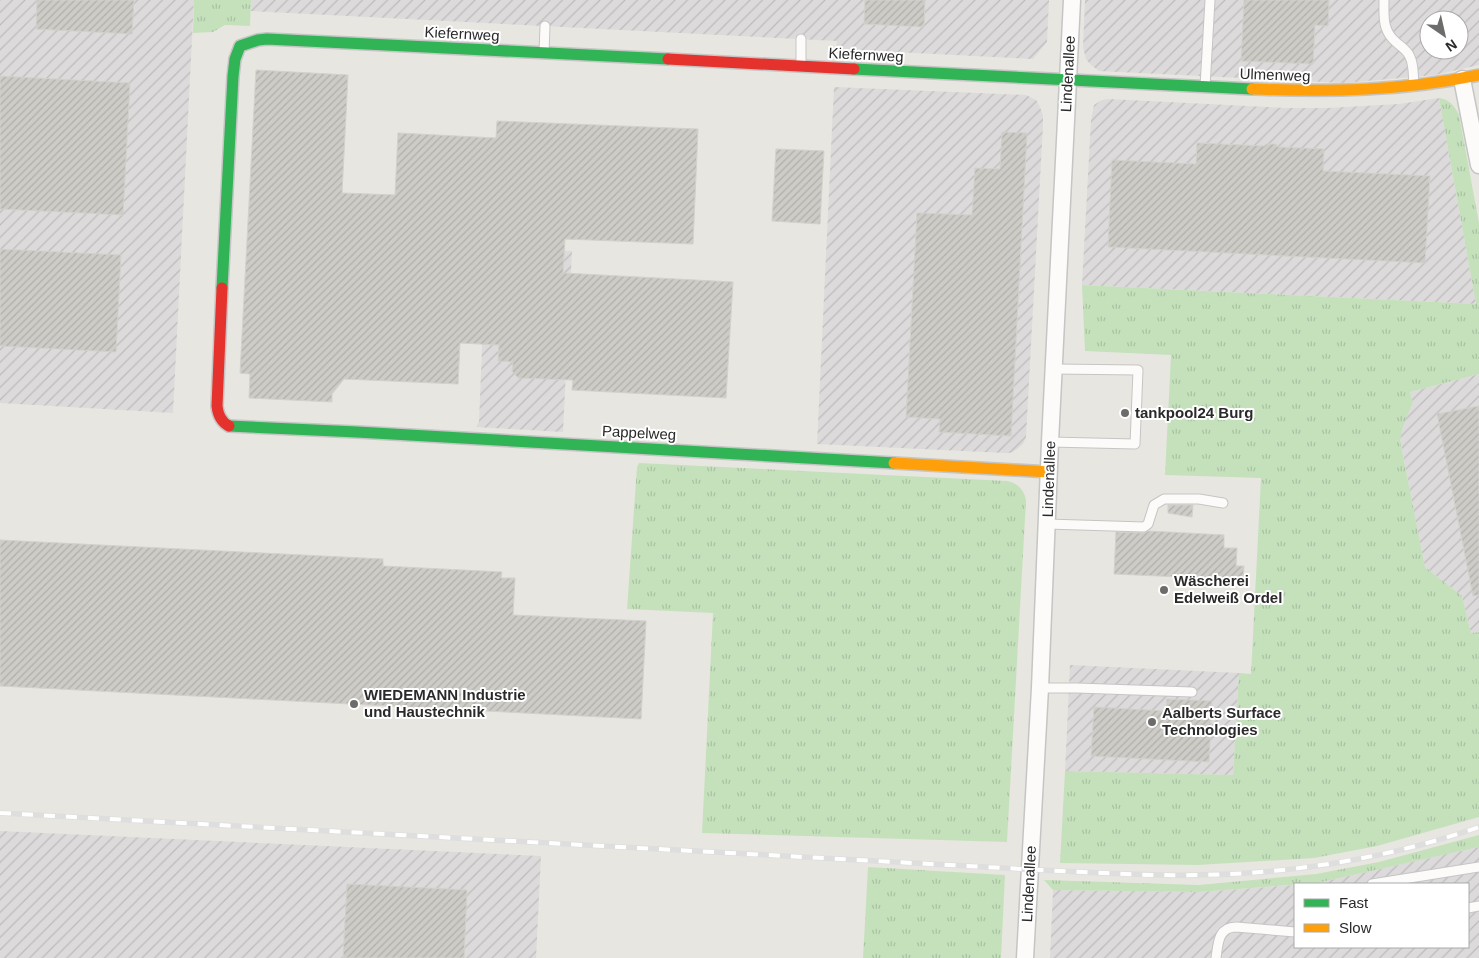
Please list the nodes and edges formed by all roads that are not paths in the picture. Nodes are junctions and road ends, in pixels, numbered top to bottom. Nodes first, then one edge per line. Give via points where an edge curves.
1 (1072, 0) edge
2 (1210, 0) edge
3 (1384, 0) edge
4 (545, 26) dead end
5 (802, 39) dead end
6 (544, 53) junction
7 (801, 67) junction
8 (1479, 75) edge
9 (1068, 79) junction
10 (1462, 79) junction
11 (1414, 86) junction
12 (1205, 87) junction
13 (1479, 165) edge
14 (1054, 369) junction
15 (228, 426) joint
16 (1050, 442) junction
17 (1049, 472) junction
18 (1223, 503) dead end
19 (1047, 524) junction
20 (1040, 688) junction
21 (1192, 692) dead end
22 (1479, 867) edge
23 (1378, 883) edge
24 (1294, 929) edge
25 (1025, 958) edge
26 (1216, 958) edge

1 - 9 street, Lindenallee
2 - 12 lane
3 - 11 lane via 1386,30 1408,52
4 - 6 lane
5 - 7 lane
6 - 7 street, Kiefernweg
6 - 15 street, Kiefernweg via 267,39 240,46 233,76 217,397 219,417
7 - 9 street, Kiefernweg
8 - 10 street, Ulmenweg
9 - 12 street, Ulmenweg
9 - 14 street, Lindenallee
10 - 11 street, Ulmenweg
10 - 13 street
11 - 12 street, Ulmenweg via 1325,92
14 - 16 street, Lindenallee
14 - 16 lane via 1138,370 1135,444
15 - 17 street, Pappelweg
16 - 17 street, Lindenallee
17 - 19 street, Lindenallee
18 - 19 lane via 1164,499 1154,505 1144,527
19 - 20 street, Lindenallee
20 - 21 lane
20 - 25 street, Lindenallee
22 - 23 lane
24 - 26 lane via 1227,929 1220,935

